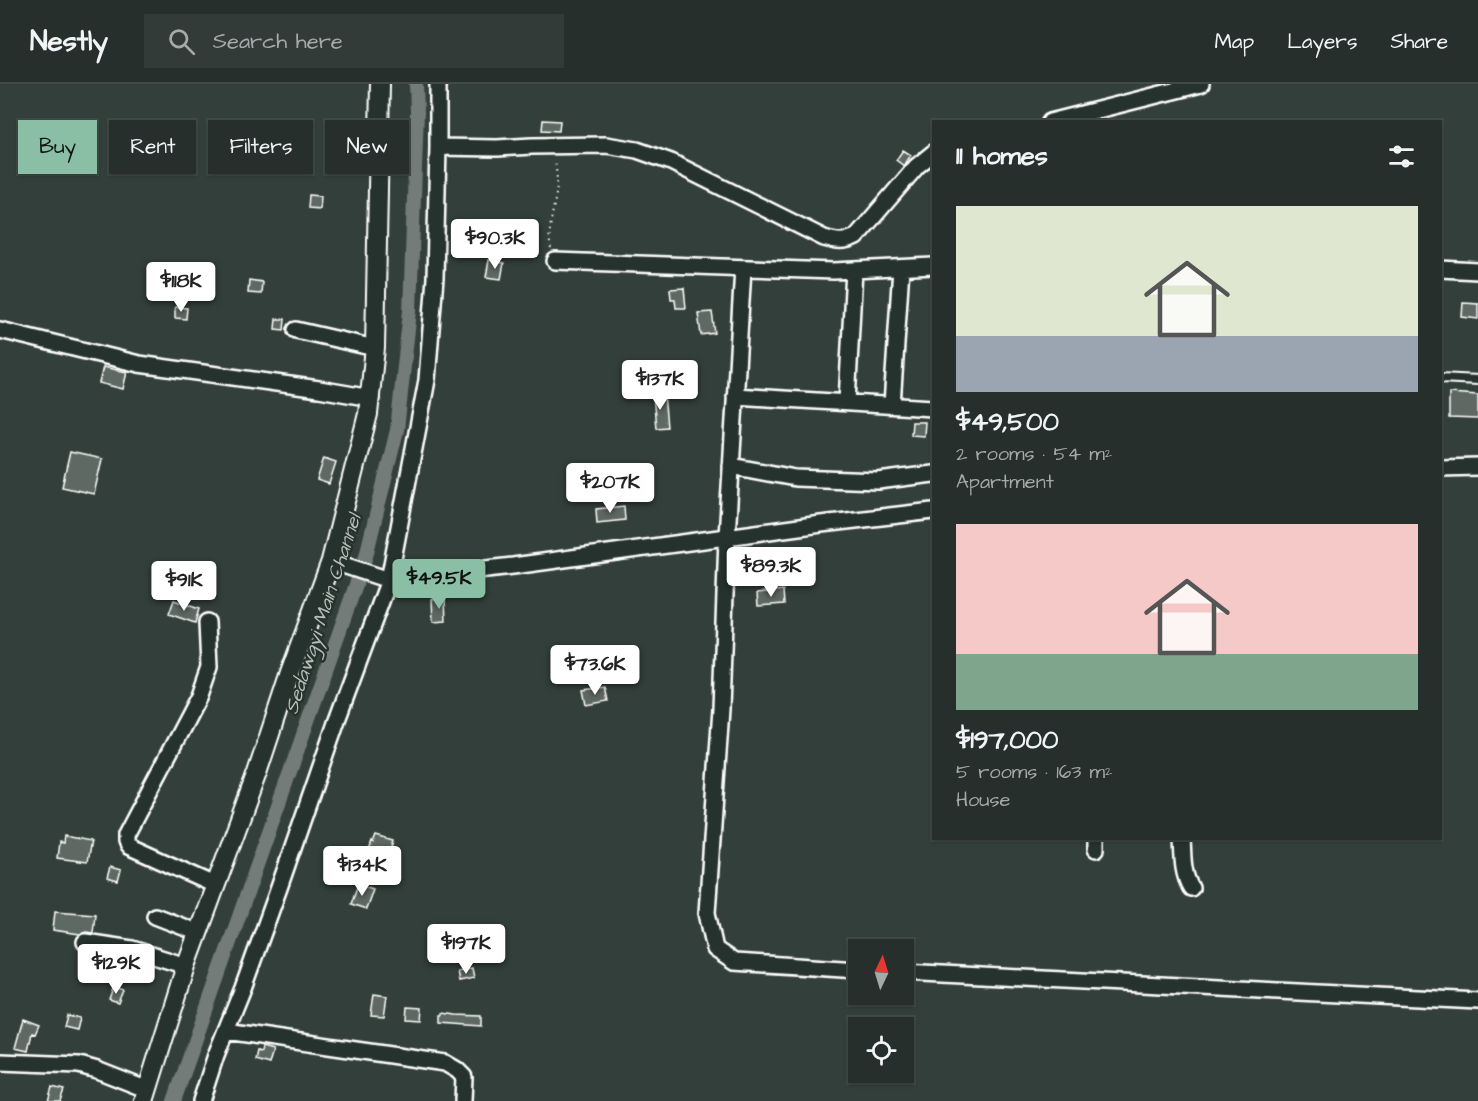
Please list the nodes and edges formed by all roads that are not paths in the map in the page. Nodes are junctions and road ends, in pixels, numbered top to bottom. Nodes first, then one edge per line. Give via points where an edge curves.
1 (380, 84) edge
2 (438, 84) edge
3 (1201, 84) edge
4 (1058, 120) edge
5 (438, 147) junction
6 (932, 154) edge
7 (555, 261) road end
8 (932, 266) edge
9 (901, 267) junction
10 (743, 268) junction
11 (1442, 269) edge
12 (854, 270) junction
13 (1478, 272) edge
14 (0, 330) edge
15 (296, 330) dead end
16 (375, 348) junction
17 (1442, 377) edge
18 (1478, 380) edge
19 (735, 396) junction
20 (371, 398) junction
21 (847, 402) junction
22 (892, 405) junction
23 (932, 408) edge
24 (731, 466) junction
25 (1478, 467) edge
26 (1442, 468) edge
27 (932, 474) edge
28 (932, 511) edge
29 (727, 537) junction
30 (337, 563) junction
31 (382, 578) junction
32 (207, 622) dead end
33 (1182, 840) edge
34 (215, 885) junction
35 (1191, 888) dead end
36 (155, 916) dead end
37 (199, 933) junction
38 (85, 942) dead end
39 (186, 966) junction
40 (848, 969) edge
41 (914, 973) edge
42 (1478, 1001) edge
43 (225, 1031) junction
44 (0, 1062) edge
45 (146, 1096) edge
46 (201, 1101) edge
47 (463, 1101) edge

1 - 16 street
2 - 5 street
3 - 4 street
5 - 6 street via 606,145 637,150 671,162 836,241 856,237
5 - 31 street via 435,278 427,381
7 - 10 street
8 - 9 street
9 - 12 street
9 - 22 street
10 - 12 street
10 - 19 street
11 - 13 street
12 - 21 street
14 - 20 street via 139,364
15 - 16 street
16 - 20 street
17 - 18 lane
19 - 21 street
19 - 24 street
20 - 30 street
21 - 22 street
22 - 23 street
24 - 27 street via 795,478 878,481
24 - 29 street
25 - 26 street
28 - 29 street
29 - 31 street via 513,566
29 - 40 street via 721,709 707,913 715,949 734,962
30 - 31 street
30 - 34 street via 290,674
31 - 43 street via 267,922
32 - 34 street via 207,676 126,835 126,842
33 - 35 street via 1184,872
34 - 37 street
36 - 37 street
37 - 39 street
38 - 39 street via 132,949
39 - 45 street
41 - 42 street
43 - 46 street
43 - 47 street via 445,1063 464,1077
44 - 45 street via 79,1065 97,1070

